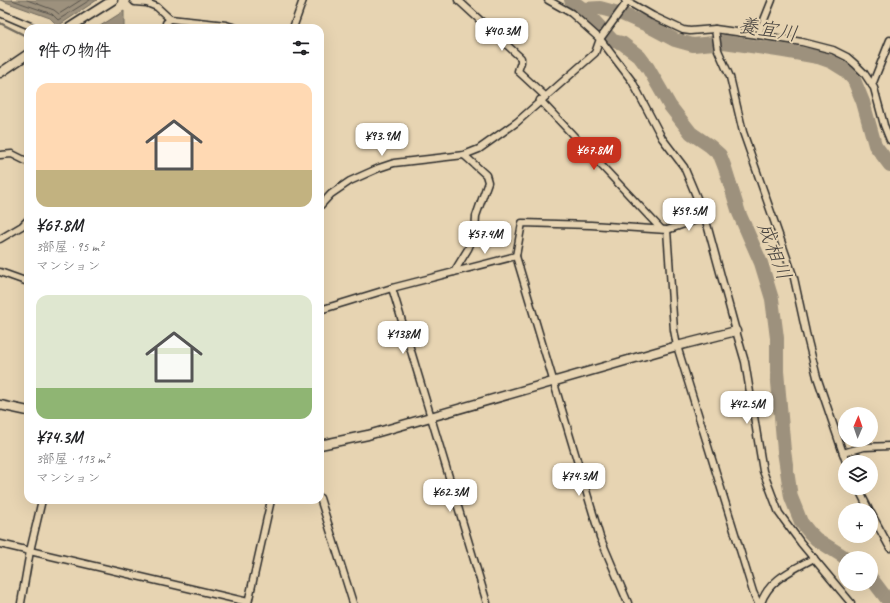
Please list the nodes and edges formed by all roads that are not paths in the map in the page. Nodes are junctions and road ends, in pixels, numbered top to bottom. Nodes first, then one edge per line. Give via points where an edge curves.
1 (113, 0) edge
2 (133, 0) edge
3 (303, 0) edge
4 (458, 0) edge
5 (548, 0) edge
6 (772, 0) edge
7 (626, 1) edge
8 (0, 13) edge
9 (170, 19) junction
10 (26, 24) edge
11 (75, 24) edge
12 (166, 24) edge
13 (226, 24) edge
14 (295, 24) edge
15 (714, 29) junction
16 (758, 34) junction
17 (600, 38) junction
18 (890, 40) edge
19 (24, 57) edge
20 (0, 73) edge
21 (872, 85) junction
22 (543, 98) junction
23 (890, 140) edge
24 (0, 155) edge
25 (464, 155) junction
26 (24, 160) edge
27 (324, 202) edge
28 (705, 217) junction
29 (24, 224) edge
30 (664, 230) junction
31 (0, 239) edge
32 (516, 256) junction
33 (0, 272) edge
34 (454, 272) junction
35 (24, 281) edge
36 (392, 288) junction
37 (324, 309) edge
38 (736, 332) junction
39 (676, 346) junction
40 (553, 382) junction
41 (0, 405) edge
42 (24, 410) edge
43 (430, 417) junction
44 (324, 444) edge
45 (890, 446) edge
46 (842, 453) joint
47 (41, 504) edge
48 (270, 504) edge
49 (322, 504) edge
50 (878, 526) edge
51 (0, 544) edge
52 (890, 548) edge
53 (30, 551) junction
54 (814, 558) junction
55 (248, 602) edge
56 (21, 603) edge
57 (353, 603) edge
58 (487, 603) edge
59 (628, 603) edge
60 (760, 603) edge
61 (851, 603) edge

1 - 11 street
2 - 9 street via 157,6
3 - 14 street
4 - 22 street via 521,58 518,71
5 - 17 street via 571,13
6 - 16 street
7 - 15 street via 676,27 690,31
7 - 17 street
8 - 10 street
9 - 12 street
9 - 13 street
15 - 16 street
15 - 46 street via 718,50 730,77 743,132 794,278 817,377
16 - 21 street via 833,50 856,64
17 - 22 street via 595,52
17 - 28 street via 632,81 662,138 684,167
18 - 21 street
19 - 20 street
21 - 23 street
22 - 25 street via 517,122 479,149
22 - 30 street
24 - 26 street via 12,154
25 - 27 street via 394,163 350,181
25 - 34 street via 486,175 488,182 476,216 475,233
28 - 30 street
28 - 38 street
29 - 31 street
30 - 32 street via 591,224 522,223
30 - 39 street
32 - 34 street
32 - 40 street
33 - 35 street
34 - 36 street
36 - 37 street
36 - 43 street
38 - 39 street
38 - 54 street via 745,362 763,471 779,513
39 - 40 street
39 - 60 street via 753,592
40 - 43 street
40 - 59 street via 600,537
41 - 42 street
43 - 44 street via 368,435
43 - 58 street
45 - 46 street via 864,447
47 - 53 street
48 - 55 street
49 - 57 street
50 - 52 street
51 - 53 street
53 - 55 street
53 - 56 street
54 - 60 street via 785,574 770,586
54 - 61 street

